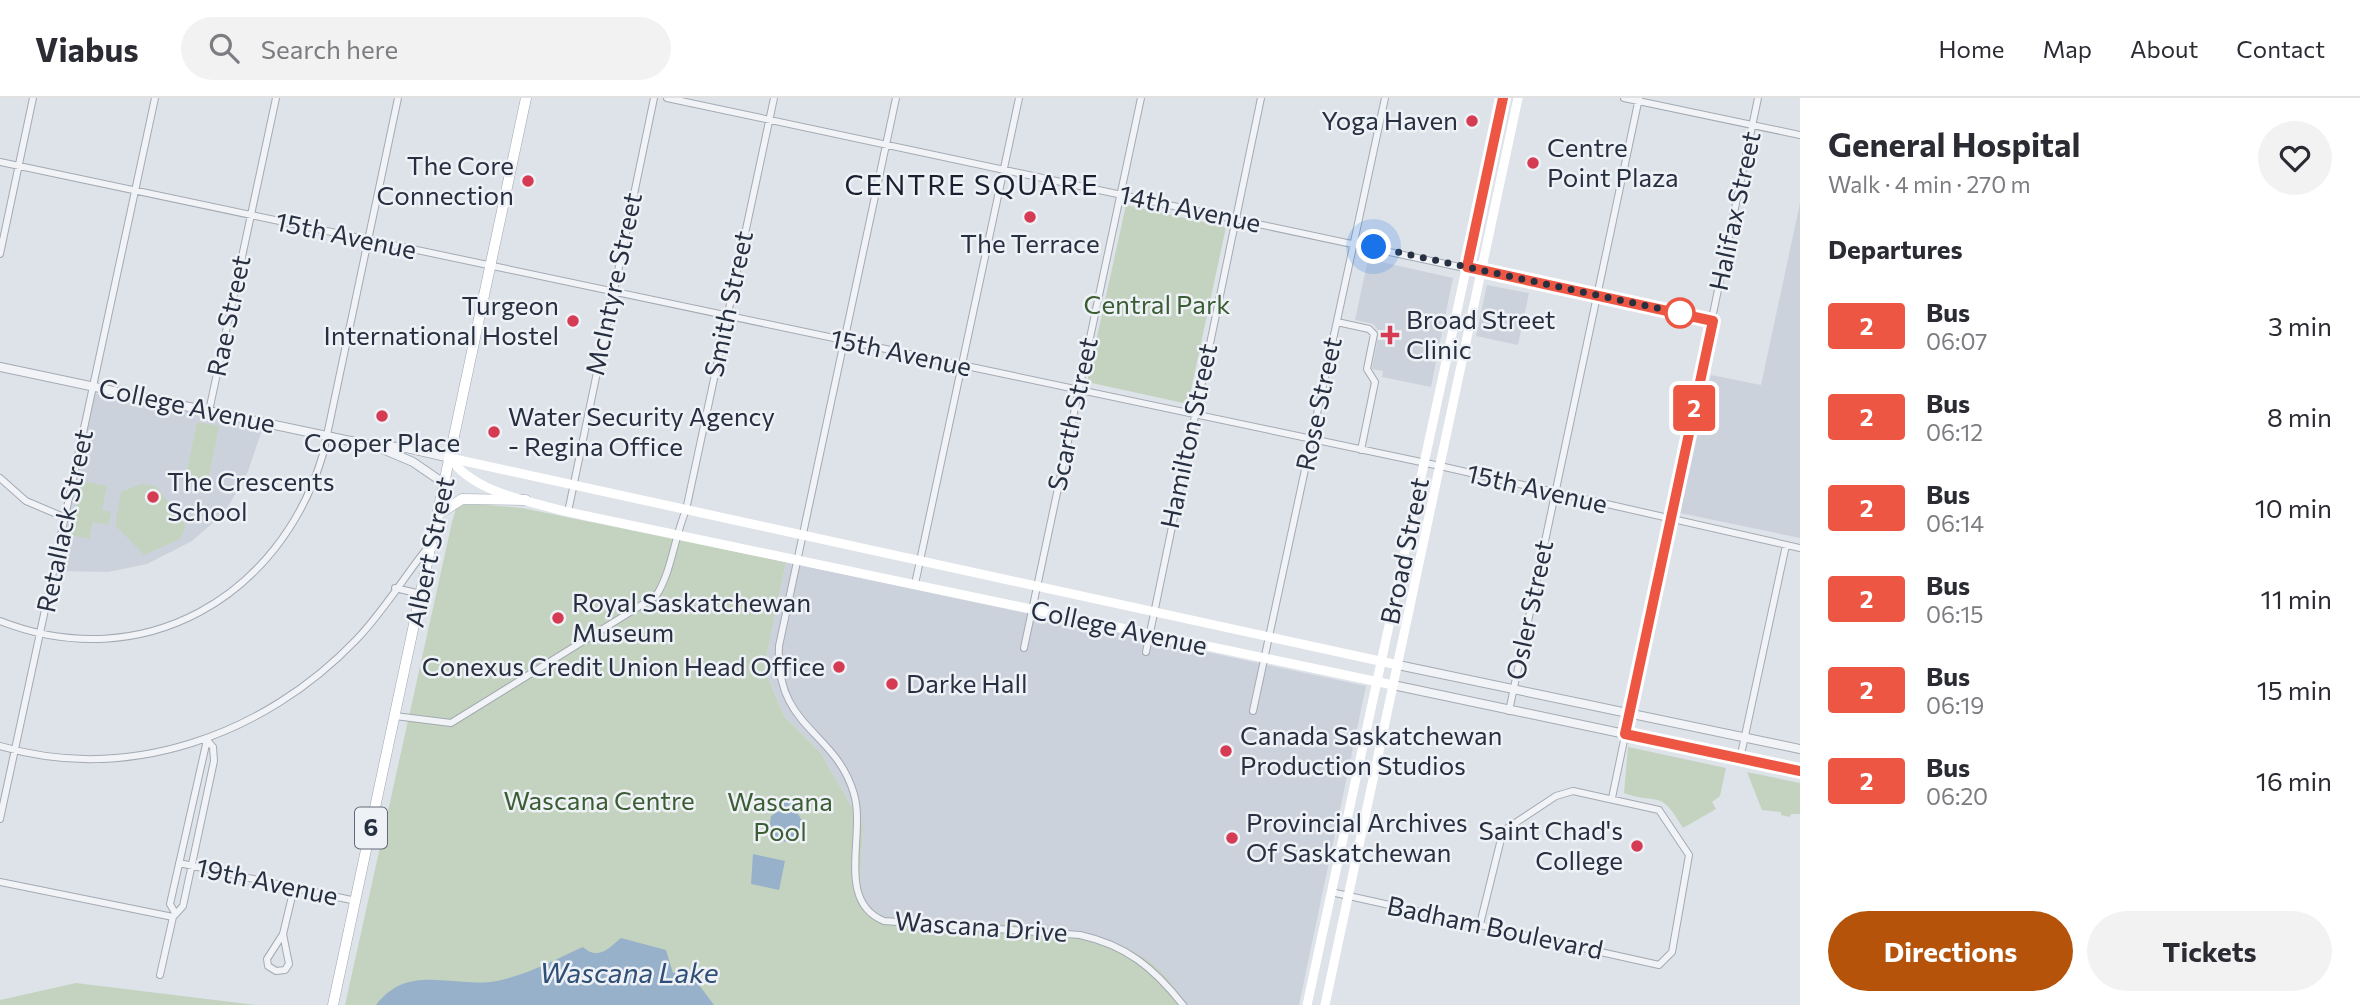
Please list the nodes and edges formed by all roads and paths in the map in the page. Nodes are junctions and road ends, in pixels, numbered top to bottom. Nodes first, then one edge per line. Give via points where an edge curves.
1 (33, 98) edge
2 (155, 98) edge
3 (276, 98) edge
4 (398, 98) edge
5 (526, 98) edge
6 (654, 98) edge
7 (667, 98) edge
8 (774, 98) edge
9 (895, 98) edge
10 (1019, 98) edge
11 (1141, 98) edge
12 (1261, 98) edge
13 (1385, 98) edge
14 (1503, 98) edge
15 (1518, 98) edge
16 (1624, 98) edge
17 (1758, 98) edge
18 (1639, 100) edge
19 (769, 120) junction
20 (1752, 125) junction
21 (1800, 135) edge
22 (886, 144) junction
23 (0, 162) edge
24 (18, 166) junction
25 (1004, 169) junction
26 (135, 191) junction
27 (1119, 193) junction
28 (251, 215) junction
29 (1234, 218) junction
30 (368, 240) junction
31 (1354, 243) junction
32 (0, 254) edge
33 (490, 266) junction
34 (1467, 267) junction
35 (1481, 270) junction
36 (612, 291) junction
37 (1596, 294) junction
38 (726, 316) junction
39 (1713, 321) junction
40 (1337, 322) junction
41 (844, 341) junction
42 (962, 366) junction
43 (0, 367) edge
44 (94, 387) junction
45 (1078, 390) junction
46 (209, 411) junction
47 (1193, 414) junction
48 (326, 435) junction
49 (1312, 439) junction
50 (374, 446) junction
51 (1361, 450) junction
52 (450, 458) junction
53 (1424, 463) junction
54 (1440, 466) junction
55 (0, 478) edge
56 (445, 484) junction
57 (573, 486) junction
58 (1554, 493) junction
59 (526, 500) junction
60 (686, 510) junction
61 (568, 512) junction
62 (439, 514) junction
63 (66, 518) junction
64 (1669, 521) junction
65 (676, 534) junction
66 (803, 537) junction
67 (432, 543) junction
68 (1786, 545) junction
69 (1800, 548) edge
70 (796, 559) junction
71 (920, 561) junction
72 (915, 584) junction
73 (1038, 586) junction
74 (395, 587) junction
75 (421, 594) junction
76 (1032, 610) junction
77 (1153, 612) junction
78 (0, 621) edge
79 (41, 634) junction
80 (1269, 634) junction
81 (1149, 635) junction
82 (1024, 648) dead end
83 (1146, 652) dead end
84 (1264, 658) junction
85 (1381, 661) junction
86 (1398, 664) junction
87 (1377, 682) junction
88 (1394, 685) junction
89 (1514, 688) junction
90 (1253, 710) dead end
91 (1509, 711) junction
92 (1629, 712) junction
93 (395, 716) junction
94 (1625, 734) junction
95 (1744, 737) junction
96 (206, 740) junction
97 (0, 746) edge
98 (1800, 749) edge
99 (16, 750) junction
100 (1740, 759) junction
101 (1800, 771) edge
102 (1612, 798) junction
103 (0, 819) edge
104 (179, 863) junction
105 (191, 866) junction
106 (0, 882) edge
107 (294, 888) junction
108 (1331, 892) junction
109 (1350, 897) junction
110 (355, 905) junction
111 (174, 915) junction
112 (1480, 924) junction
113 (283, 934) junction
114 (160, 975) dead end
115 (333, 1005) edge
116 (1183, 1005) edge
117 (1307, 1005) edge
118 (1325, 1005) edge

1 - 24 street
2 - 26 street, Retallack Street
3 - 28 street, Rae Street
4 - 30 street
5 - 33 main road, Albert Street / 6
6 - 36 street, McIntyre Street
7 - 19 street, 14th Avenue
8 - 19 street, Smith Street
9 - 22 street, Wascana Drive
10 - 25 street
11 - 27 street, Scarth Street
12 - 29 street, Hamilton Street
13 - 31 street, Rose Street
14 - 34 main road, Broad Street
15 - 35 main road, Broad Street
16 - 18 street
17 - 20 street, Halifax Street
18 - 20 street
18 - 37 street, Osler Street
19 - 22 street, 14th Avenue
19 - 38 street, Smith Street
20 - 21 street
20 - 39 street, Halifax Street
22 - 25 street, 14th Avenue
22 - 41 street, Wascana Drive
23 - 24 street, 15th Avenue
24 - 26 street, 15th Avenue
24 - 32 street
25 - 27 street, 14th Avenue
25 - 42 street
26 - 28 street, 15th Avenue
26 - 44 street, Retallack Street
27 - 29 street, 14th Avenue
27 - 45 street, Scarth Street
28 - 30 street, 15th Avenue
28 - 46 street, Rae Street
29 - 31 street, 14th Avenue
29 - 47 street, Hamilton Street
30 - 33 street, 15th Avenue
30 - 48 street
31 - 34 street, 14th Avenue
31 - 40 street, Rose Street
33 - 36 street, 15th Avenue
33 - 52 main road, Albert Street / 6
34 - 35 street, 14th Avenue
34 - 53 main road, Broad Street
35 - 37 street, 14th Avenue
35 - 54 main road, Broad Street
36 - 38 street, 15th Avenue
36 - 57 street, McIntyre Street
37 - 39 street, 14th Avenue
37 - 58 street, Osler Street
38 - 41 street, 15th Avenue
38 - 60 street, Smith Street
39 - 64 street, Halifax Street
40 - 49 street, Rose Street
40 - 51 street via 1374,334 1367,369 1375,382
41 - 42 street, 15th Avenue
41 - 66 street, Wascana Drive
42 - 45 street, 15th Avenue
42 - 71 street
43 - 44 street, College Avenue
44 - 46 street, College Avenue
44 - 63 street, Retallack Street
45 - 47 street, 15th Avenue
45 - 73 street, Scarth Street
46 - 48 street, College Avenue
47 - 49 street, 15th Avenue
47 - 77 street, Hamilton Street
48 - 50 street, College Avenue
48 - 79 street via 314,483 293,526 257,570 220,600 169,626 127,636 80,639
49 - 51 street, 15th Avenue
49 - 80 street, Rose Street
50 - 52 street, College Avenue
50 - 56 street, College Avenue via 414,462
51 - 53 street, 15th Avenue
52 - 56 main road, Albert Street / 6
52 - 57 main road, College Avenue
52 - 59 main road, College Avenue via 461,474
53 - 54 street, 15th Avenue
53 - 85 main road, Broad Street
54 - 58 street, 15th Avenue
54 - 86 main road, Broad Street
55 - 63 street via 26,501
56 - 62 main road, Albert Street / 6
57 - 60 main road, College Avenue
57 - 61 street, McIntyre Street
58 - 64 street, 15th Avenue
58 - 89 street, Osler Street
59 - 61 main road, College Avenue
59 - 62 main road via 462,499
60 - 65 street, Smith Street
60 - 66 main road, College Avenue
61 - 65 main road, College Avenue
62 - 67 main road, Albert Street / 6
63 - 79 street, Retallack Street
64 - 68 street, 15th Avenue
64 - 92 street, Halifax Street
65 - 70 main road, College Avenue
65 - 93 street, Smith Street via 664,584 656,596 451,723
66 - 70 street, Wascana Drive
66 - 71 main road, College Avenue
67 - 74 street
67 - 75 main road, Albert Street / 6
68 - 69 street, 15th Avenue
68 - 95 street
70 - 72 main road, College Avenue
70 - 116 street, Wascana Drive via 778,668 789,706 839,759 850,781 858,826 856,886 864,908 884,921 1101,940 1145,964
71 - 72 street
71 - 73 main road, College Avenue
72 - 76 main road, College Avenue
73 - 76 street, Scarth Street
73 - 77 main road, College Avenue
74 - 75 street
74 - 96 street via 359,638 296,694
75 - 93 main road, Albert Street / 6
76 - 81 main road, College Avenue
76 - 82 street, Scarth Street
77 - 80 main road, College Avenue
77 - 81 street, Hamilton Street
78 - 79 street
79 - 99 street, Retallack Street
80 - 84 street, Rose Street
80 - 85 main road, College Avenue
81 - 83 street, Hamilton Street
81 - 84 main road, College Avenue
84 - 87 main road, College Avenue
84 - 90 street, Rose Street
85 - 86 main road, College Avenue
85 - 87 main road, Broad Street
86 - 88 main road, Broad Street
86 - 89 street, College Avenue
87 - 88 main road, College Avenue
87 - 108 main road, Broad Street
88 - 91 street, College Avenue
88 - 109 main road, Broad Street
89 - 91 street, Osler Street
89 - 92 street, College Avenue
91 - 94 street, College Avenue
92 - 94 street, Halifax Street
92 - 95 street, College Avenue
93 - 110 main road, Albert Street / 6
94 - 100 street, College Avenue
94 - 102 street, Halifax Street
95 - 98 street, College Avenue
95 - 100 street
96 - 99 street via 104,758
96 - 104 street
96 - 105 street via 213,747 214,761
97 - 99 street
99 - 103 street, Retallack Street
100 - 101 street, College Avenue
102 - 112 street via 1564,792 1503,831
102 - 112 street, Badham Boulevard via 1659,810 1689,855 1672,952 1659,965
104 - 105 street, 19th Avenue
104 - 111 street via 170,904
105 - 107 street, 19th Avenue
105 - 111 street via 183,906
106 - 111 street
107 - 110 street, 19th Avenue
107 - 113 street
108 - 109 street, Badham Boulevard
108 - 117 main road, Broad Street
109 - 112 street, Badham Boulevard
109 - 118 main road, Broad Street
110 - 115 main road, Albert Street / 6
111 - 114 street
113 - 113 street via 267,959 276,971 289,964

